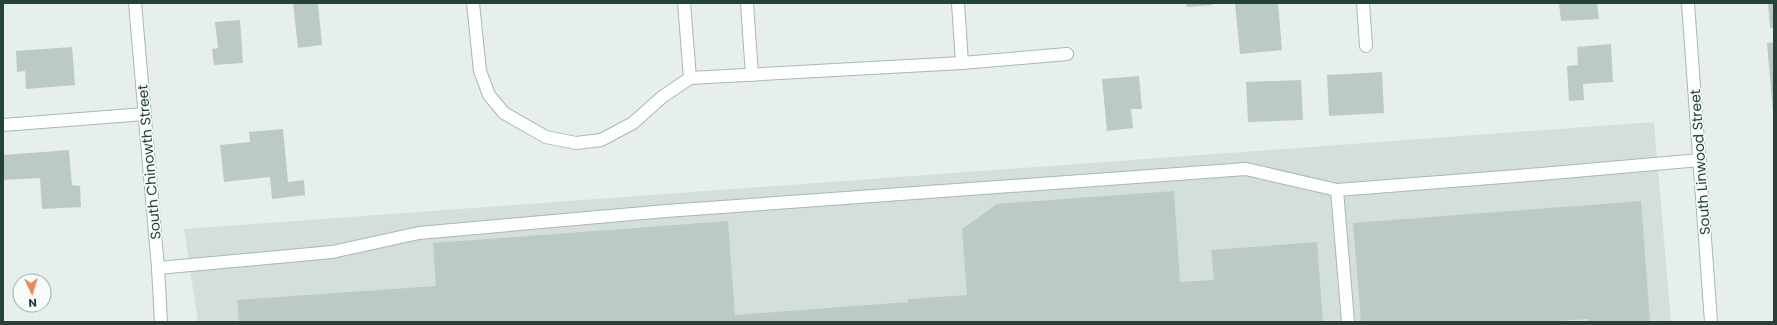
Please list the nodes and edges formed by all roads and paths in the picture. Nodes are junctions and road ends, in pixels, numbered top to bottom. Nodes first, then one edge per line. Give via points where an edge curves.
1 (135, 3) edge
2 (473, 3) edge
3 (684, 3) edge
4 (746, 3) edge
5 (958, 3) edge
6 (1363, 3) edge
7 (1688, 3) edge
8 (1366, 46) dead end
9 (1067, 54) dead end
10 (962, 63) junction
11 (752, 75) junction
12 (690, 78) junction
13 (145, 114) junction
14 (3, 125) edge
15 (1700, 160) junction
16 (1337, 190) junction
17 (158, 268) junction
18 (161, 322) edge
19 (1348, 322) edge
20 (1711, 322) edge

1 - 13 street, South Chinowth Street
2 - 12 street via 480,71 489,95 504,113 546,137 576,143 601,140 633,123 662,97
3 - 12 street
4 - 11 street
5 - 10 street
6 - 8 street
7 - 15 street, South Linwood Street
9 - 10 street
10 - 11 street
11 - 12 street
13 - 14 street
13 - 17 street, South Chinowth Street
15 - 16 street
15 - 20 street, South Linwood Street
16 - 17 street via 1246,169 666,211 427,232 332,252
16 - 19 street
17 - 18 street, South Chinowth Street

